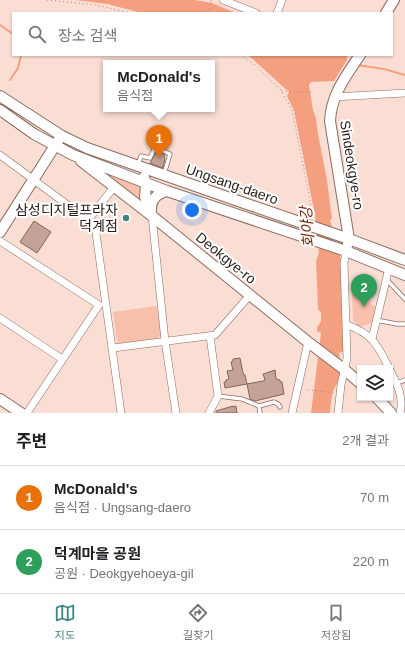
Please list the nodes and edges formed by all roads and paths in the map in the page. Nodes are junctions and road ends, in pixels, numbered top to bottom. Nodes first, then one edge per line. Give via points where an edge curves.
1 (46, 0) edge
2 (211, 0) edge
3 (222, 0) edge
4 (282, 0) edge
5 (394, 0) edge
6 (126, 12) edge
7 (208, 12) edge
8 (253, 12) edge
9 (277, 12) edge
10 (387, 12) edge
11 (242, 56) edge
12 (358, 56) edge
13 (281, 91) junction
14 (311, 92) dead end
15 (405, 93) edge
16 (0, 96) edge
17 (334, 98) junction
18 (0, 110) edge
19 (62, 136) junction
20 (55, 146) junction
21 (0, 155) edge
22 (73, 155) junction
23 (133, 164) junction
24 (164, 175) junction
25 (33, 180) junction
26 (146, 183) junction
27 (114, 187) junction
28 (167, 191) junction
29 (312, 213) dead end
30 (152, 216) junction
31 (88, 220) junction
32 (0, 232) edge
33 (349, 239) junction
34 (0, 241) edge
35 (343, 250) junction
36 (405, 260) edge
37 (389, 268) junction
38 (405, 275) edge
39 (386, 279) junction
40 (250, 295) junction
41 (405, 299) edge
42 (106, 304) junction
43 (99, 305) junction
44 (0, 318) edge
45 (376, 320) junction
46 (405, 324) edge
47 (347, 325) junction
48 (210, 336) junction
49 (372, 339) junction
50 (165, 341) junction
51 (310, 343) junction
52 (113, 348) junction
53 (62, 359) junction
54 (388, 365) edge
55 (343, 368) junction
56 (393, 376) edge
57 (357, 380) edge
58 (405, 380) edge
59 (396, 383) junction
60 (308, 390) dead end
61 (333, 393) dead end
62 (218, 396) junction
63 (0, 399) edge
64 (380, 401) edge
65 (258, 406) junction
66 (280, 407) dead end
67 (405, 412) edge
68 (21, 413) edge
69 (27, 413) edge
70 (121, 413) edge
71 (176, 413) edge
72 (209, 413) edge
73 (260, 413) edge
74 (292, 413) edge
75 (338, 413) edge
76 (391, 413) edge
77 (401, 413) edge

1 - 6 path via 97,5
2 - 7 path
3 - 8 street
4 - 9 street
5 - 10 main road
11 - 13 path
12 - 17 main road, Sindeokgye-ro
13 - 14 path
13 - 29 path via 292,110
15 - 17 street
16 - 19 main road, Ungsang-daero
17 - 33 main road, Sindeokgye-ro via 330,109 330,121
18 - 20 main road
19 - 20 main road
19 - 23 main road, Ungsang-daero
20 - 22 main road
20 - 25 main road
21 - 25 street
22 - 26 main road
22 - 27 main road, Deokgye-ro
23 - 24 main road, Ungsang-daero
23 - 24 lane via 141,156 150,158 155,147 170,154
23 - 26 main road
24 - 33 main road, Ungsang-daero
25 - 31 street
25 - 32 main road
26 - 28 main road
26 - 30 main road via 145,196
27 - 30 main road, Deokgye-ro
27 - 31 street
28 - 30 main road via 155,197 151,208
28 - 35 main road
30 - 40 main road, Deokgye-ro
30 - 50 street
31 - 42 street via 95,226
33 - 35 main road, Sindeokgye-ro
33 - 36 main road
34 - 43 street
35 - 37 main road
35 - 47 street
37 - 38 main road
37 - 39 street
39 - 41 lane
39 - 45 street
40 - 48 street via 215,334
40 - 51 main road, Deokgye-ro
42 - 43 street
42 - 52 street
43 - 53 street
44 - 53 street
45 - 46 lane
45 - 49 street
47 - 49 street via 360,329
47 - 55 street via 347,358
48 - 50 street
48 - 62 street
49 - 54 street
50 - 52 street
50 - 71 street
51 - 55 main road, Deokgye-ro
51 - 74 street
52 - 70 street
53 - 69 street
55 - 57 main road
55 - 75 street
56 - 59 street
58 - 59 lane
59 - 77 street via 401,399
60 - 61 path
62 - 65 lane via 242,399
62 - 72 street
63 - 68 main road
64 - 76 main road
65 - 66 lane via 274,402
65 - 73 lane
67 - 77 street

